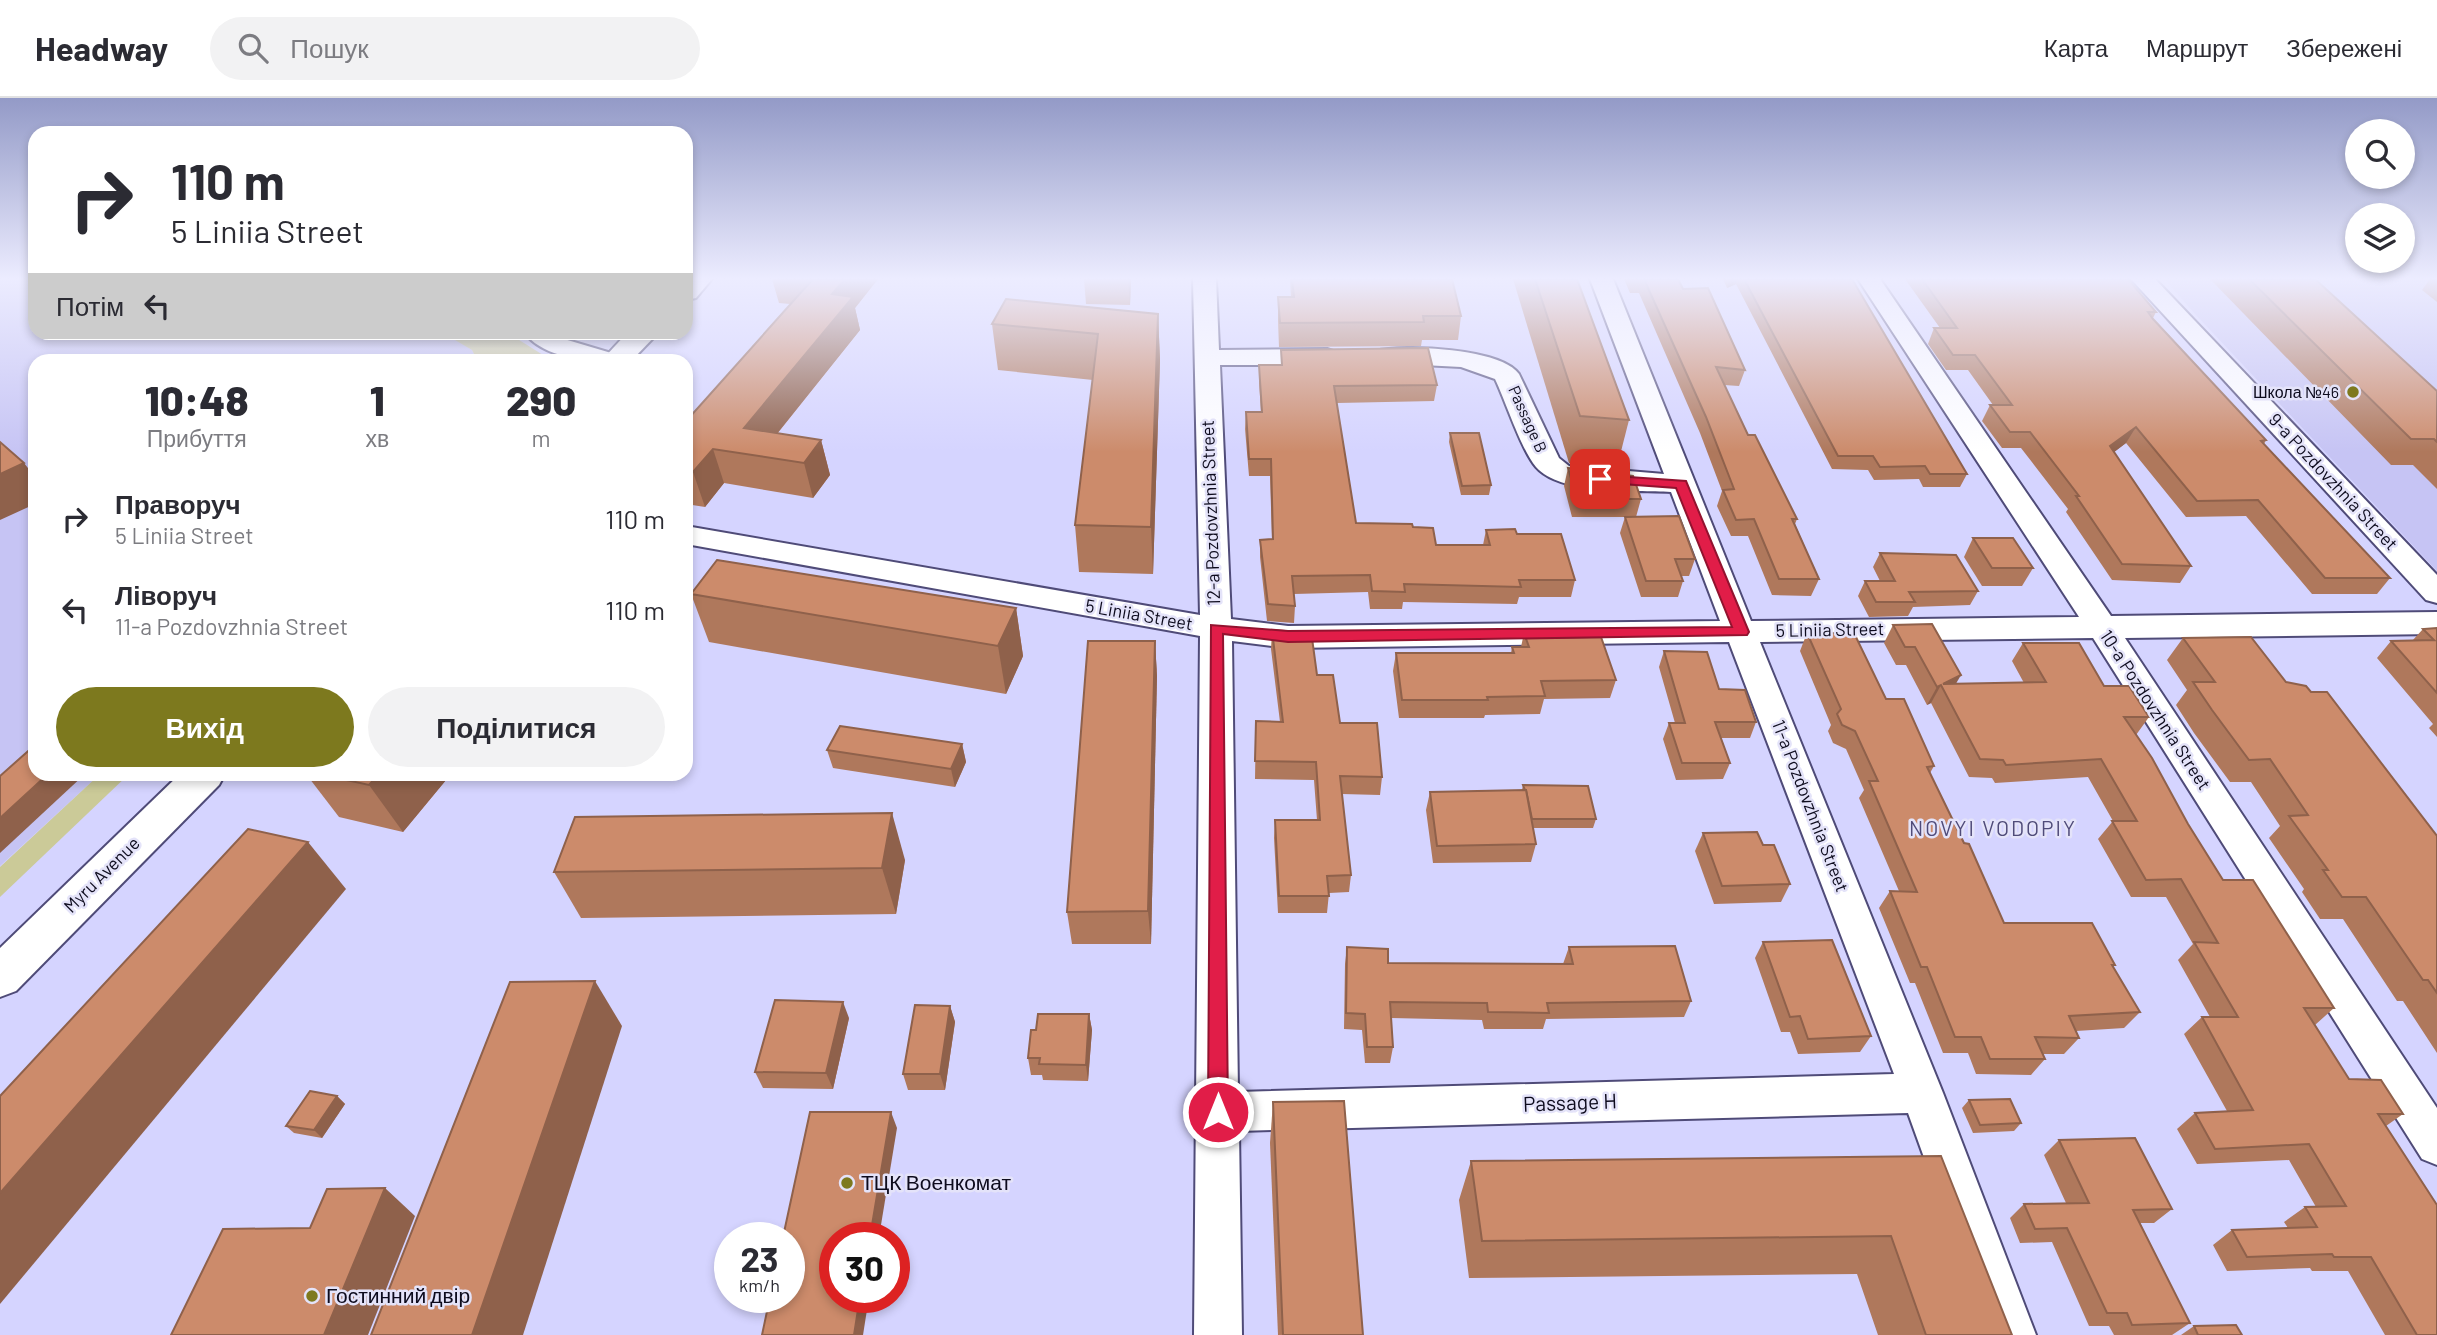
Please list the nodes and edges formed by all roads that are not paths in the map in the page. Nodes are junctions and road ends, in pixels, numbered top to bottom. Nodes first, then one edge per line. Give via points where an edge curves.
1 (1205, 337) edge
2 (1624, 337) edge
3 (1908, 337) edge
4 (2196, 337) edge
5 (549, 340) edge
6 (637, 340) edge
7 (589, 354) edge
8 (622, 354) edge
9 (1205, 358) junction
10 (1681, 484) junction
11 (693, 536) edge
12 (2437, 593) edge
13 (2437, 623) edge
14 (2102, 627) junction
15 (1216, 628) junction
16 (1742, 632) junction
17 (198, 781) edge
18 (0, 977) edge
19 (1922, 1093) junction
20 (1218, 1112) junction
21 (2437, 1145) edge
22 (1218, 1335) edge
23 (2012, 1335) edge

1 - 9 street, 12-a Pozdovzhnia Street
2 - 10 street, 11-a Pozdovzhnia Street
3 - 14 street, 10-a Pozdovzhnia Street
4 - 12 street, 9-a Pozdovzhnia Street
5 - 7 street
6 - 8 main road
9 - 10 street, Passage B via 1448,355 1472,359 1506,374 1513,383 1547,462 1559,472 1573,477
9 - 15 street, 12-a Pozdovzhnia Street
10 - 16 street, 11-a Pozdovzhnia Street
11 - 15 street, 5 Liniia Street
13 - 14 street, 5 Liniia Street
14 - 16 street, 5 Liniia Street
14 - 21 street, 10-a Pozdovzhnia Street
15 - 16 street, 5 Liniia Street via 1288,637
15 - 20 street, 12-a Pozdovzhnia Street
16 - 19 street, 11-a Pozdovzhnia Street
17 - 18 main road, Myru Avenue
19 - 20 street, Passage H
19 - 23 street, 11-a Pozdovzhnia Street
20 - 22 street, 12-a Pozdovzhnia Street

